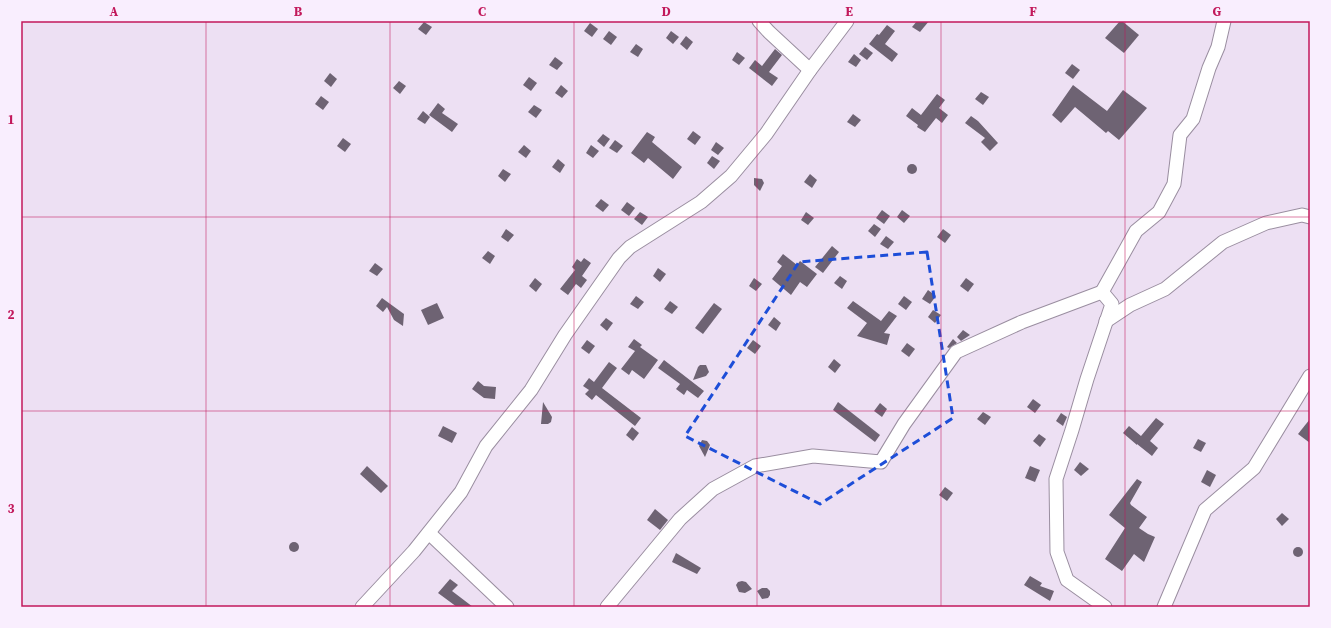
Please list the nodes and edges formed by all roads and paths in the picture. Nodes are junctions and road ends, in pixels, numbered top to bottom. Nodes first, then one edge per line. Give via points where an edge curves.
1 (759, 21) edge
2 (847, 21) edge
3 (1224, 21) edge
4 (810, 70) junction
5 (1310, 217) edge
6 (1102, 292) junction
7 (1106, 321) junction
8 (1310, 376) edge
9 (429, 533) junction
10 (362, 607) edge
11 (506, 607) edge
12 (607, 607) edge
13 (1105, 607) edge
14 (1164, 607) edge

1 - 4 street
2 - 4 street
3 - 6 street via 1218,47 1193,119 1180,134 1174,184 1159,212 1136,231
4 - 9 street via 766,134 731,176 701,202 630,247 619,258 565,335 531,390 486,446 462,492
5 - 7 street via 1302,215 1266,223 1223,242 1165,289 1130,305
6 - 7 street via 1112,304
6 - 12 street via 1022,322 956,352 904,424 881,462 813,456 755,466 713,489 680,519
7 - 13 street via 1056,479 1057,552 1067,580
8 - 14 street via 1254,468 1205,510
9 - 10 street
9 - 11 street

